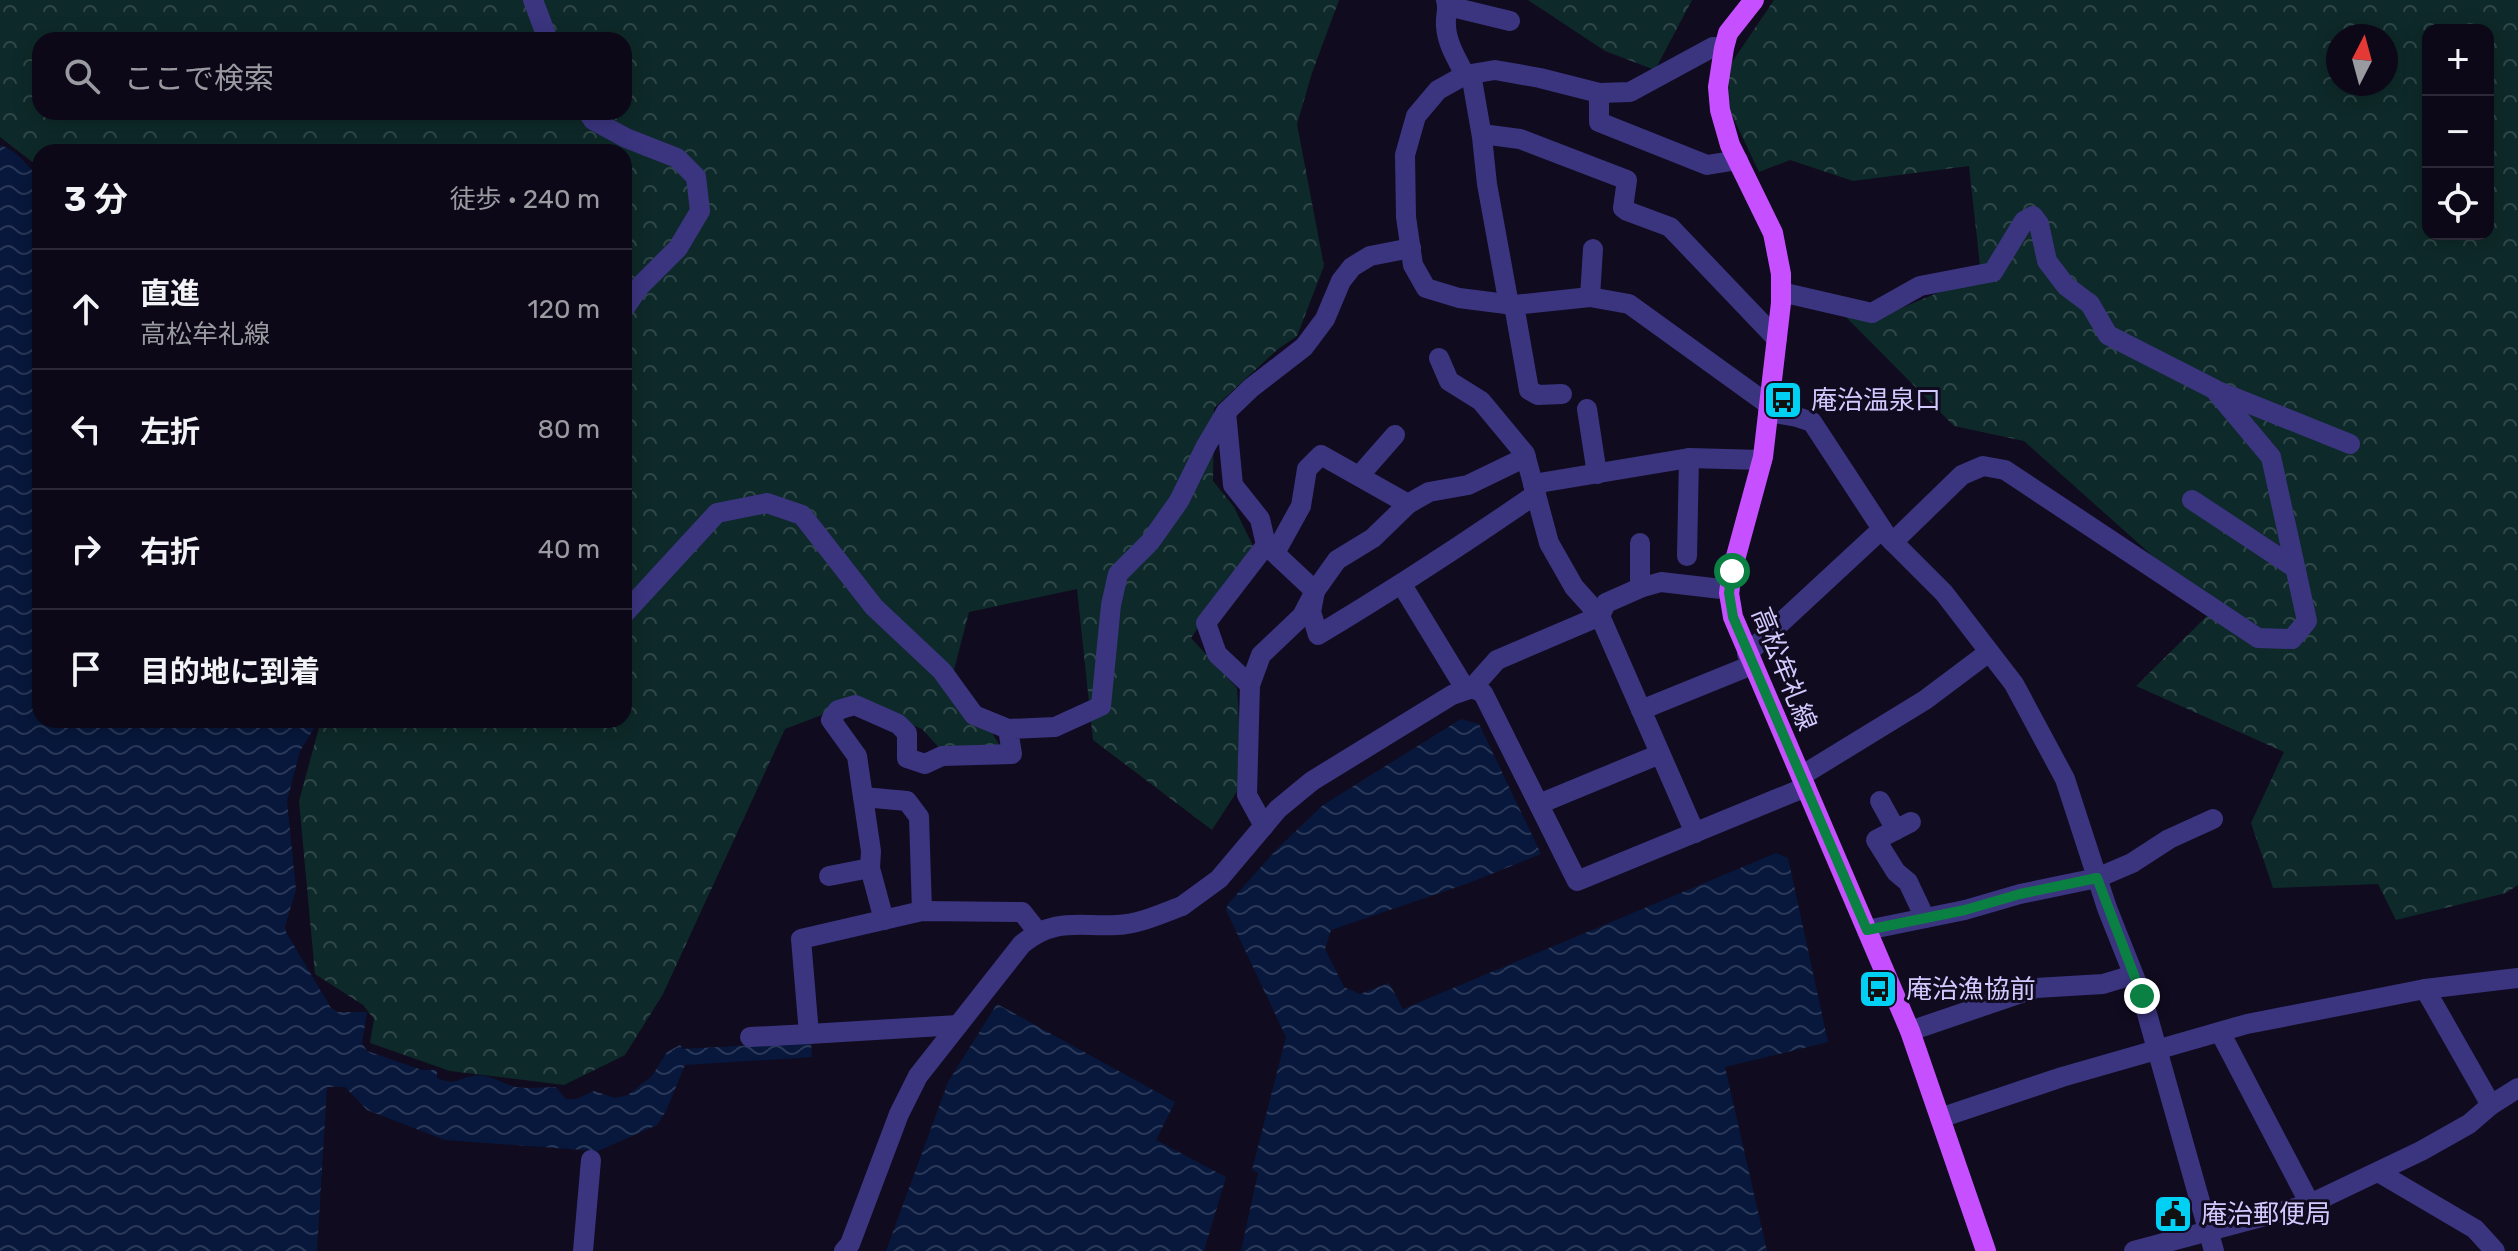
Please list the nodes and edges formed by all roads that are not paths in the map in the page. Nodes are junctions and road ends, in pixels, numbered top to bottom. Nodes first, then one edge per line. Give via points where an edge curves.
1 (533, 0) edge
2 (1754, 0) edge
3 (1447, 3) edge
4 (1510, 21) dead end
5 (545, 32) edge
6 (1724, 48) junction
7 (1468, 74) junction
8 (1599, 93) junction
9 (593, 120) edge
10 (1482, 134) junction
11 (1738, 160) junction
12 (1411, 248) junction
13 (1593, 249) dead end
14 (1781, 292) junction
15 (632, 297) edge
16 (1590, 297) junction
17 (1512, 305) junction
18 (1777, 339) junction
19 (1439, 358) dead end
20 (2214, 389) junction
21 (1562, 394) dead end
22 (1769, 408) junction
23 (1587, 409) dead end
24 (1226, 412) junction
25 (1395, 435) dead end
26 (2350, 444) dead end
27 (1526, 457) junction
28 (1689, 458) junction
29 (1762, 460) junction
30 (1597, 474) junction
31 (1359, 476) junction
32 (1535, 489) junction
33 (2192, 500) dead end
34 (1408, 504) junction
35 (1887, 535) junction
36 (1640, 543) dead end
37 (1271, 549) junction
38 (1687, 556) dead end
39 (2295, 568) junction
40 (1402, 585) junction
41 (1640, 588) junction
42 (1730, 590) junction
43 (1315, 591) junction
44 (632, 605) edge
45 (1600, 616) junction
46 (1989, 652) junction
47 (1750, 659) junction
48 (1250, 685) junction
49 (1469, 689) junction
50 (1641, 710) junction
51 (1008, 729) junction
52 (1660, 754) junction
53 (1803, 782) junction
54 (863, 797) junction
55 (1880, 801) dead end
56 (1539, 804) junction
57 (2213, 819) dead end
58 (1264, 826) junction
59 (1695, 833) junction
60 (870, 868) junction
61 (829, 876) dead end
62 (2097, 878) junction
63 (922, 911) junction
64 (1925, 918) junction
65 (884, 920) junction
66 (1867, 930) junction
67 (1037, 931) junction
68 (2133, 975) junction
69 (2518, 978) edge
70 (2425, 989) junction
71 (958, 1025) junction
72 (1910, 1031) junction
73 (2220, 1032) junction
74 (809, 1034) junction
75 (750, 1037) dead end
76 (2158, 1051) junction
77 (2518, 1088) edge
78 (2491, 1105) junction
79 (1940, 1118) junction
80 (591, 1160) dead end
81 (2378, 1172) junction
82 (2310, 1204) junction
83 (2211, 1242) edge
84 (583, 1251) edge
85 (844, 1251) edge
86 (1986, 1251) edge
87 (2134, 1251) edge
88 (2495, 1251) edge

1 - 5 street
2 - 6 main road, 高松牟礼線 via 1728,33
3 - 4 street
3 - 7 street via 1448,42
6 - 8 street via 1713,47 1630,92
6 - 11 main road, 高松牟礼線 via 1720,110
7 - 8 street via 1495,70
7 - 10 street
7 - 12 street via 1438,90 1416,116 1405,155
8 - 11 street via 1599,122 1707,165
9 - 15 street via 677,158 696,177 700,211 678,248
10 - 17 street
10 - 18 street via 1520,139 1627,180 1623,208 1670,227
11 - 14 main road, 高松牟礼線 via 1773,233
12 - 17 street via 1413,265 1426,288
12 - 24 street via 1370,256 1352,267 1304,347
13 - 16 street
14 - 18 main road, 高松牟礼線
14 - 20 street via 1872,313 1920,286 1993,272 2024,221 2033,216 2047,261 2066,286 2090,304 2108,335
16 - 17 street
16 - 22 street via 1629,304
17 - 21 street via 1529,390
18 - 22 main road, 高松牟礼線
19 - 27 street via 1449,381 1481,401
20 - 26 street
20 - 39 street via 2271,457
22 - 29 main road, 高松牟礼線
22 - 35 street via 1812,422
23 - 30 street
24 - 37 street via 1233,485 1260,519
24 - 51 street via 1179,501 1150,542 1118,574 1101,706 1055,727
25 - 31 street
27 - 32 street
27 - 34 street via 1468,485 1429,492
28 - 29 street
28 - 30 street
28 - 38 street
29 - 42 main road, 高松牟礼線
30 - 32 street
31 - 34 street
31 - 37 street via 1321,455 1307,469 1301,506
32 - 40 street
32 - 45 street via 1549,543 1574,587
33 - 39 street
34 - 43 street via 1373,538 1337,560
35 - 39 street via 1962,475 1983,466 2005,470 2258,638 2292,639 2307,621
35 - 46 street via 1944,593
35 - 47 street
36 - 41 street
37 - 43 street
37 - 48 street via 1206,623 1217,654
40 - 43 street via 1318,635 1311,612
40 - 49 street
41 - 42 street via 1661,582
41 - 45 street via 1606,603
42 - 47 main road, 高松牟礼線 via 1733,617
43 - 48 street via 1302,616 1261,655
44 - 51 street via 717,513 767,503 802,515 874,607 942,671 974,715
45 - 49 street via 1497,660
45 - 50 street
46 - 53 street
46 - 62 street via 2014,684 2065,779
47 - 50 street
47 - 53 main road, 高松牟礼線
48 - 58 street via 1247,795
49 - 56 street via 1483,693
49 - 58 street via 1312,781
50 - 52 street
51 - 54 street via 1012,754 942,756 925,764 907,758 907,733 898,724 855,705 838,710 831,720 857,756
52 - 56 street
52 - 59 street
53 - 59 street
53 - 66 main road, 高松牟礼線
54 - 60 street
54 - 63 street via 907,801 919,817
55 - 64 street via 1904,826 1876,840 1908,882
56 - 59 street via 1577,881
57 - 62 street
58 - 67 street via 1219,879 1182,906 1119,925 1060,925
60 - 61 street
60 - 65 street
62 - 64 street
62 - 68 street
63 - 65 street
63 - 67 street via 1022,912
64 - 66 street
65 - 74 street via 801,939
66 - 72 main road, 高松牟礼線
67 - 71 street
68 - 72 street via 2103,984 2036,988
68 - 76 street
69 - 70 street
70 - 73 street
70 - 78 street
71 - 74 street
71 - 85 street via 918,1076
72 - 79 main road, 高松牟礼線
73 - 76 street
73 - 82 street
74 - 75 street
76 - 79 street
76 - 83 street
77 - 78 street
78 - 81 street via 2469,1124
79 - 86 main road, 高松牟礼線
80 - 84 street
81 - 82 street
81 - 88 street via 2475,1229
82 - 83 street
83 - 87 street

